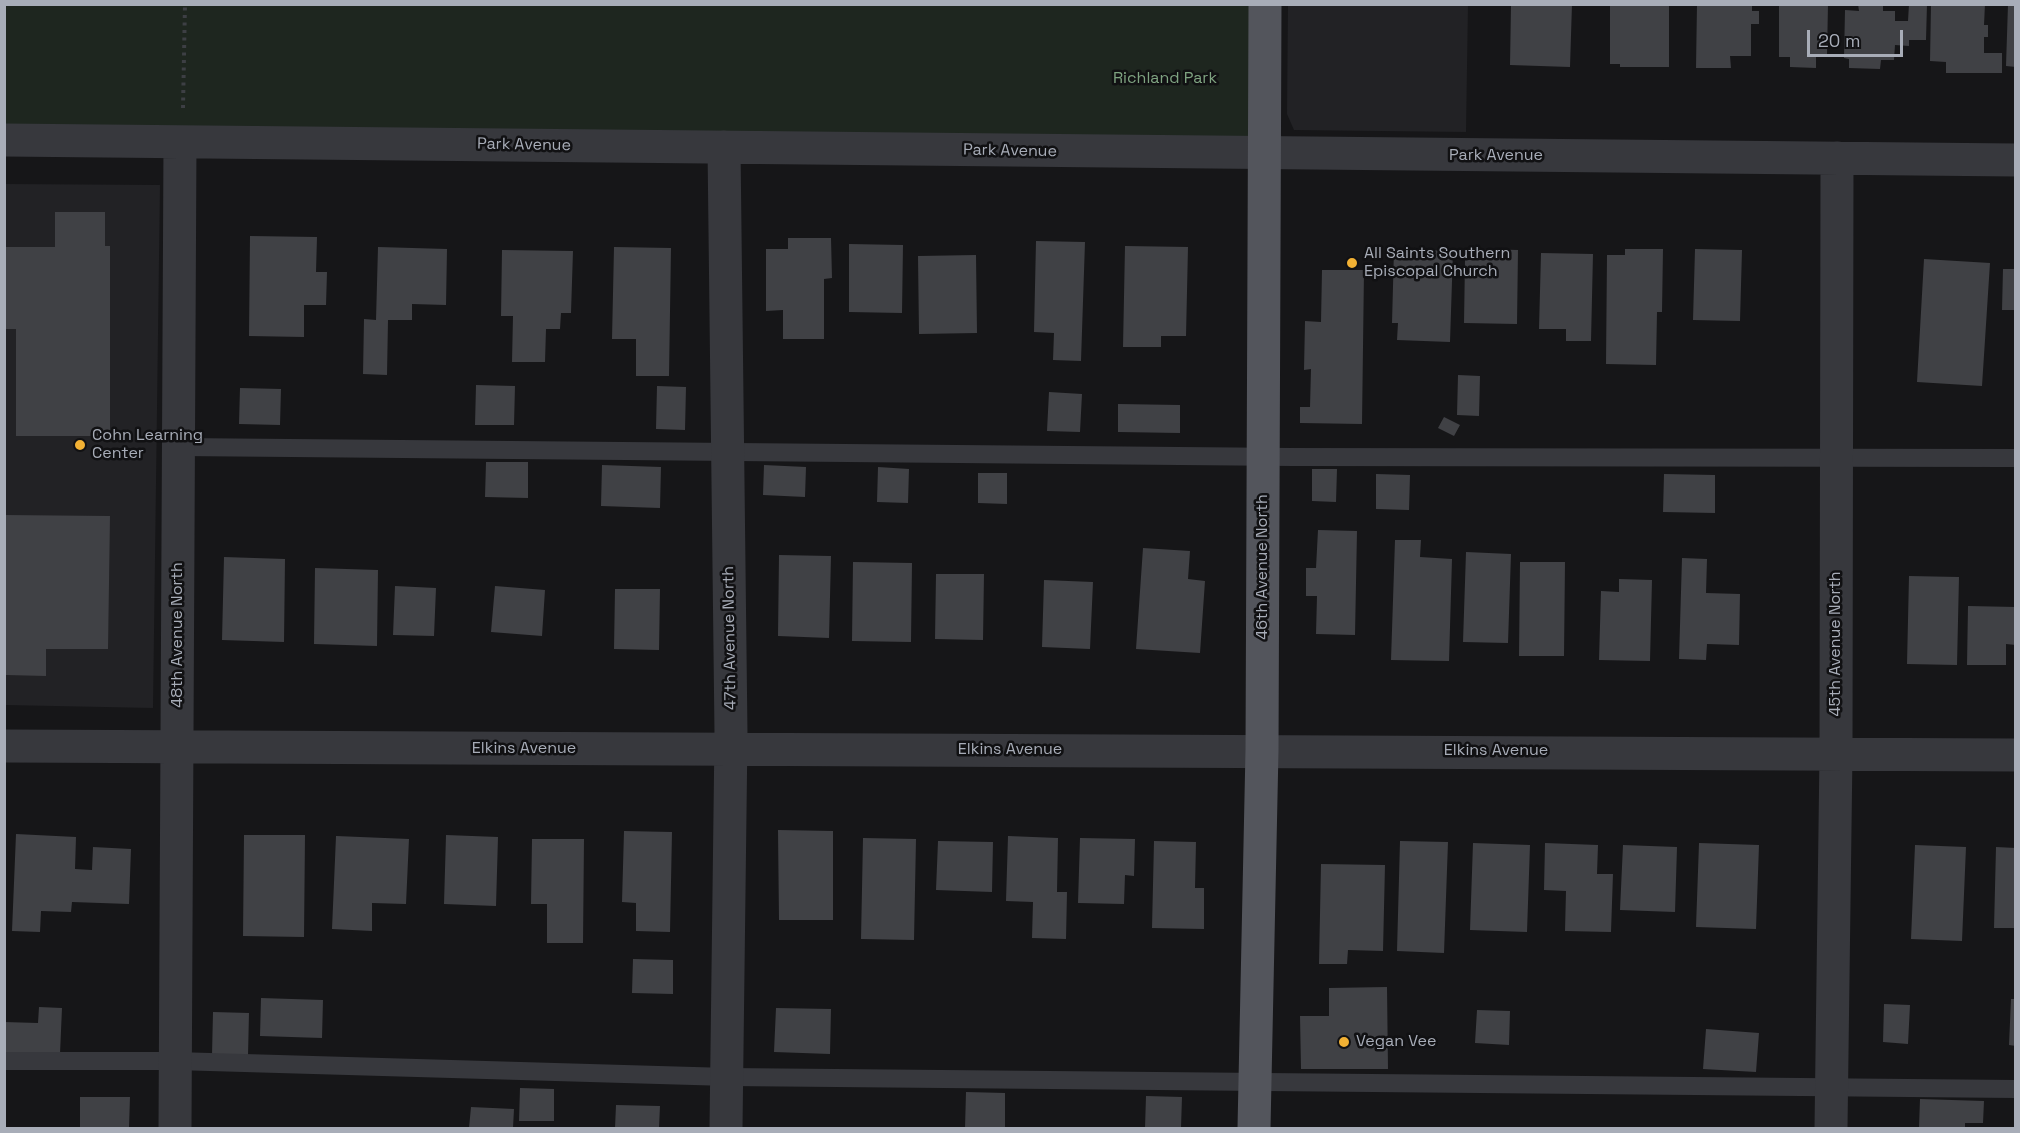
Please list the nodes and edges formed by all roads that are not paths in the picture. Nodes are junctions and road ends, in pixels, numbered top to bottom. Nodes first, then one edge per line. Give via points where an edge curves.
1 (1265, 4) edge
2 (4, 140) edge
3 (180, 142) junction
4 (724, 147) junction
5 (1263, 154) junction
6 (1837, 159) junction
7 (2016, 160) edge
8 (179, 447) junction
9 (728, 450) junction
10 (1264, 456) junction
11 (1837, 458) junction
12 (2016, 458) edge
13 (4, 746) edge
14 (177, 747) junction
15 (731, 750) junction
16 (1262, 750) junction
17 (1836, 753) junction
18 (2016, 755) edge
19 (4, 1061) edge
20 (175, 1061) junction
21 (728, 1077) junction
22 (1255, 1082) junction
23 (1831, 1089) junction
24 (2016, 1089) edge
25 (174, 1128) edge
26 (726, 1128) edge
27 (1254, 1128) edge
28 (1831, 1128) edge

1 - 5 main road, 46th Avenue North
2 - 3 street, Park Avenue
3 - 4 street, Park Avenue
3 - 8 street, 48th Avenue North
4 - 5 street, Park Avenue
4 - 9 street, 47th Avenue North
5 - 6 street, Park Avenue
5 - 10 main road, 46th Avenue North
6 - 7 street, Park Avenue
6 - 11 street, 45th Avenue North
8 - 9 lane
8 - 14 street, 48th Avenue North
9 - 10 lane
9 - 15 street, 47th Avenue North
10 - 11 lane
10 - 16 main road, 46th Avenue North
11 - 12 lane
11 - 17 street, 45th Avenue North
13 - 14 street, Elkins Avenue
14 - 15 street, Elkins Avenue
14 - 20 street, 48th Avenue North
15 - 16 street, Elkins Avenue
15 - 21 street, 47th Avenue North
16 - 17 street, Elkins Avenue
16 - 22 main road, 46th Avenue North
17 - 18 street, Elkins Avenue
17 - 23 street, 45th Avenue North
19 - 20 lane
20 - 21 lane
20 - 25 street, 48th Avenue North
21 - 22 lane
21 - 26 street, 47th Avenue North
22 - 23 lane
22 - 27 main road, 46th Avenue North
23 - 24 lane
23 - 28 street, 45th Avenue North

